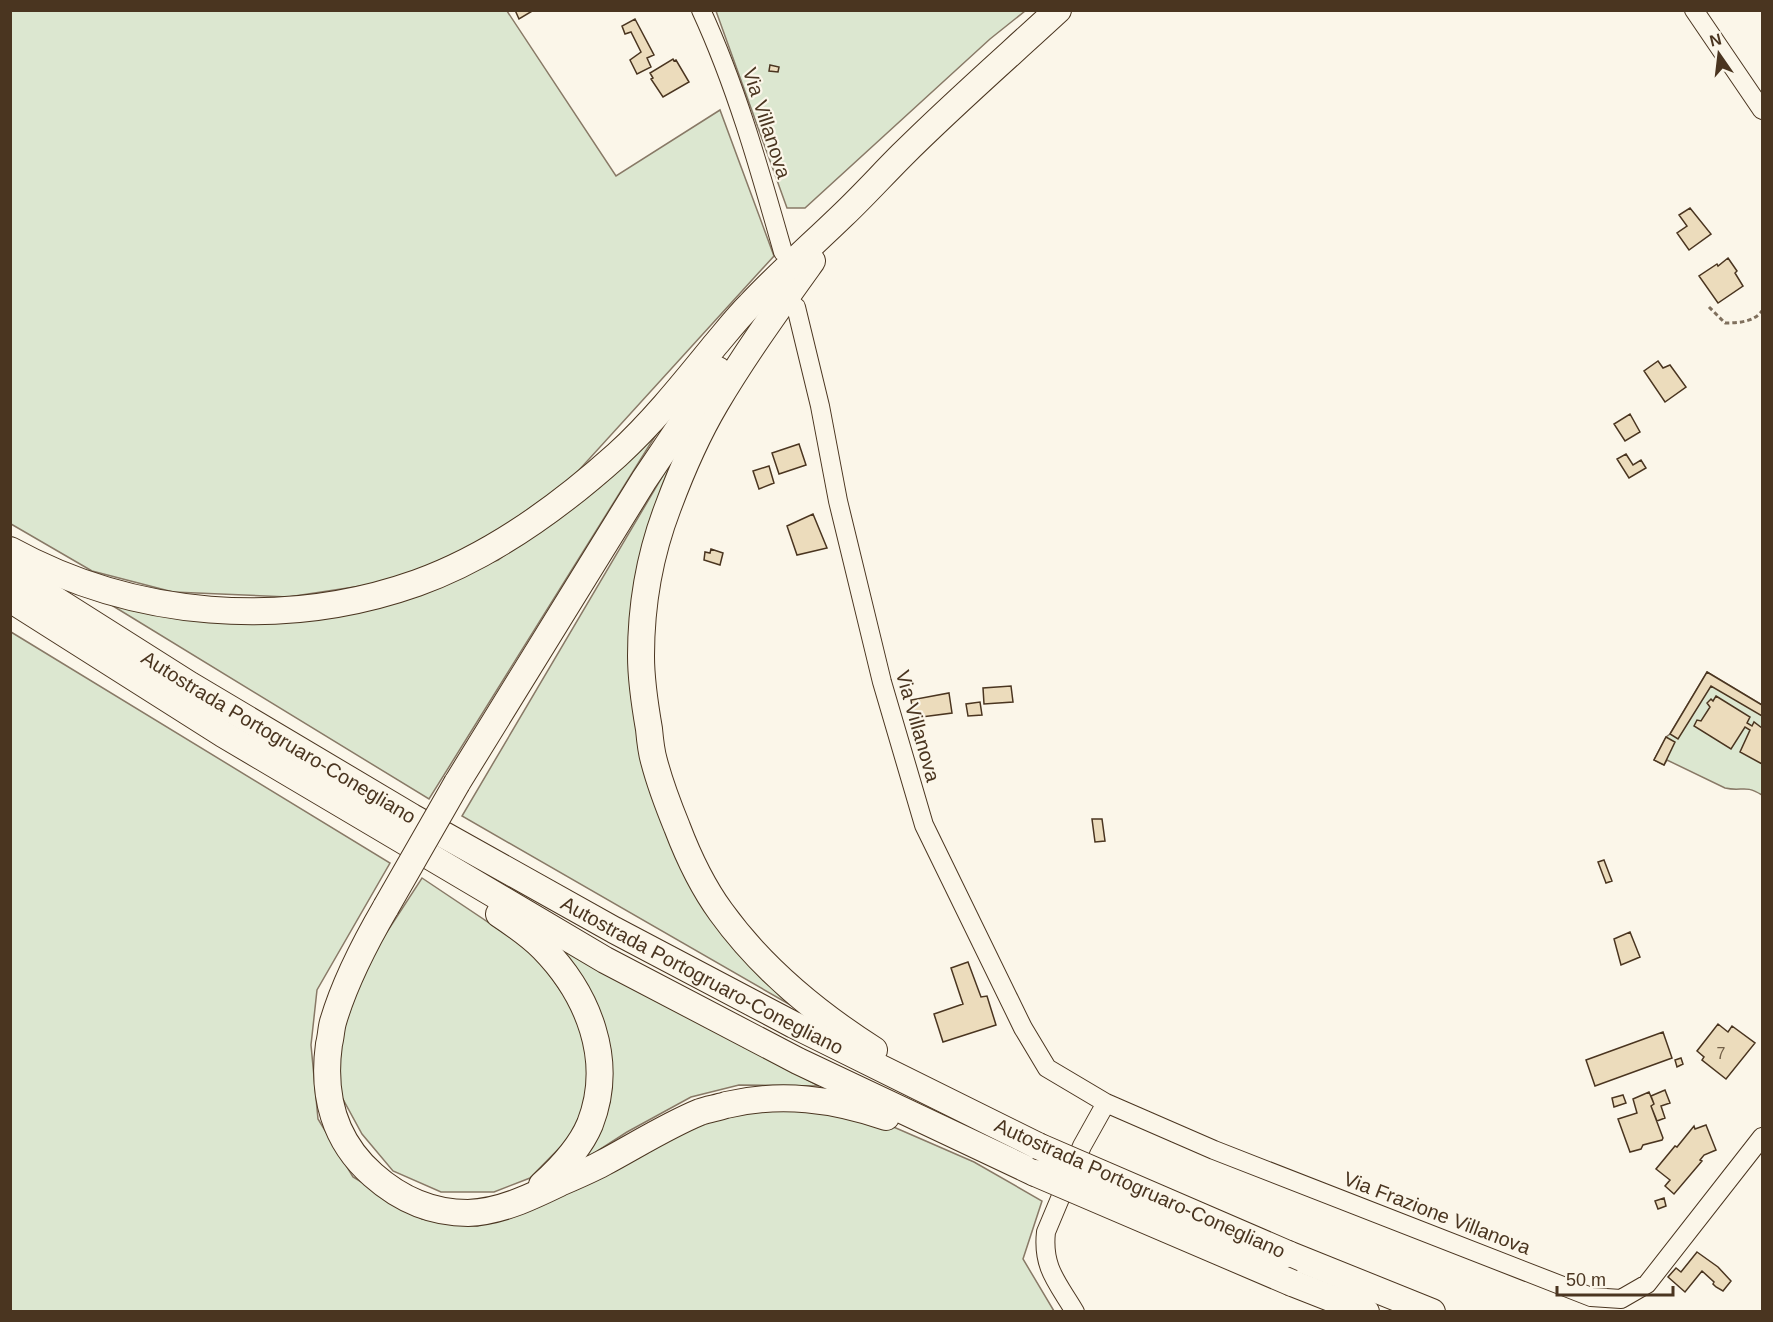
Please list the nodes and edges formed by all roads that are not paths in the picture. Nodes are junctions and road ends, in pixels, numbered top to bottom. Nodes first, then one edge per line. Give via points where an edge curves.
1 (701, 10) edge
2 (1058, 10) edge
3 (1694, 10) edge
4 (1762, 110) edge
5 (846, 212) junction
6 (783, 252) dead end
7 (796, 307) dead end
8 (10, 550) edge
9 (10, 571) edge
10 (10, 599) edge
11 (223, 734) junction
12 (1106, 1103) junction
13 (978, 1116) junction
14 (1762, 1137) edge
15 (978, 1146) junction
16 (530, 1197) junction
17 (1075, 1311) edge
18 (1366, 1311) edge
19 (1432, 1311) edge

1 - 6 street, Via Villanova via 759,167
2 - 5 highway
3 - 4 street
5 - 8 highway via 749,306 666,404 587,481 496,546 418,582 329,605 283,611 227,610 115,594
5 - 13 highway via 716,403 668,508 653,555 645,604 641,657 645,709 654,759 683,842 720,912 750,949 797,995
5 - 16 highway, bridge via 728,355 644,480 457,783 365,945 333,1023 327,1087 334,1121 361,1165 408,1200 435,1209 468,1213
7 - 12 street, Via Villanova via 882,682 924,825 1023,1028 1047,1068
9 - 13 highway, Autostrada Portogruaro-Conegliano via 190,685 412,817 783,1020
10 - 11 highway, Autostrada Portogruaro-Conegliano
11 - 15 highway, Autostrada Portogruaro-Conegliano via 605,960 798,1061
11 - 16 highway via 329,813 518,927 564,973 593,1026 599,1053 597,1099 578,1146
12 - 14 street, Via Frazione Villanova via 1214,1150 1591,1298 1621,1299 1647,1284
12 - 17 street via 1082,1146 1046,1232 1047,1264
13 - 19 highway, Autostrada Portogruaro-Conegliano, bridge via 1038,1146 1288,1254
15 - 16 highway via 864,1109 788,1097 762,1099 702,1111
15 - 18 highway, Autostrada Portogruaro-Conegliano, bridge via 1292,1283

